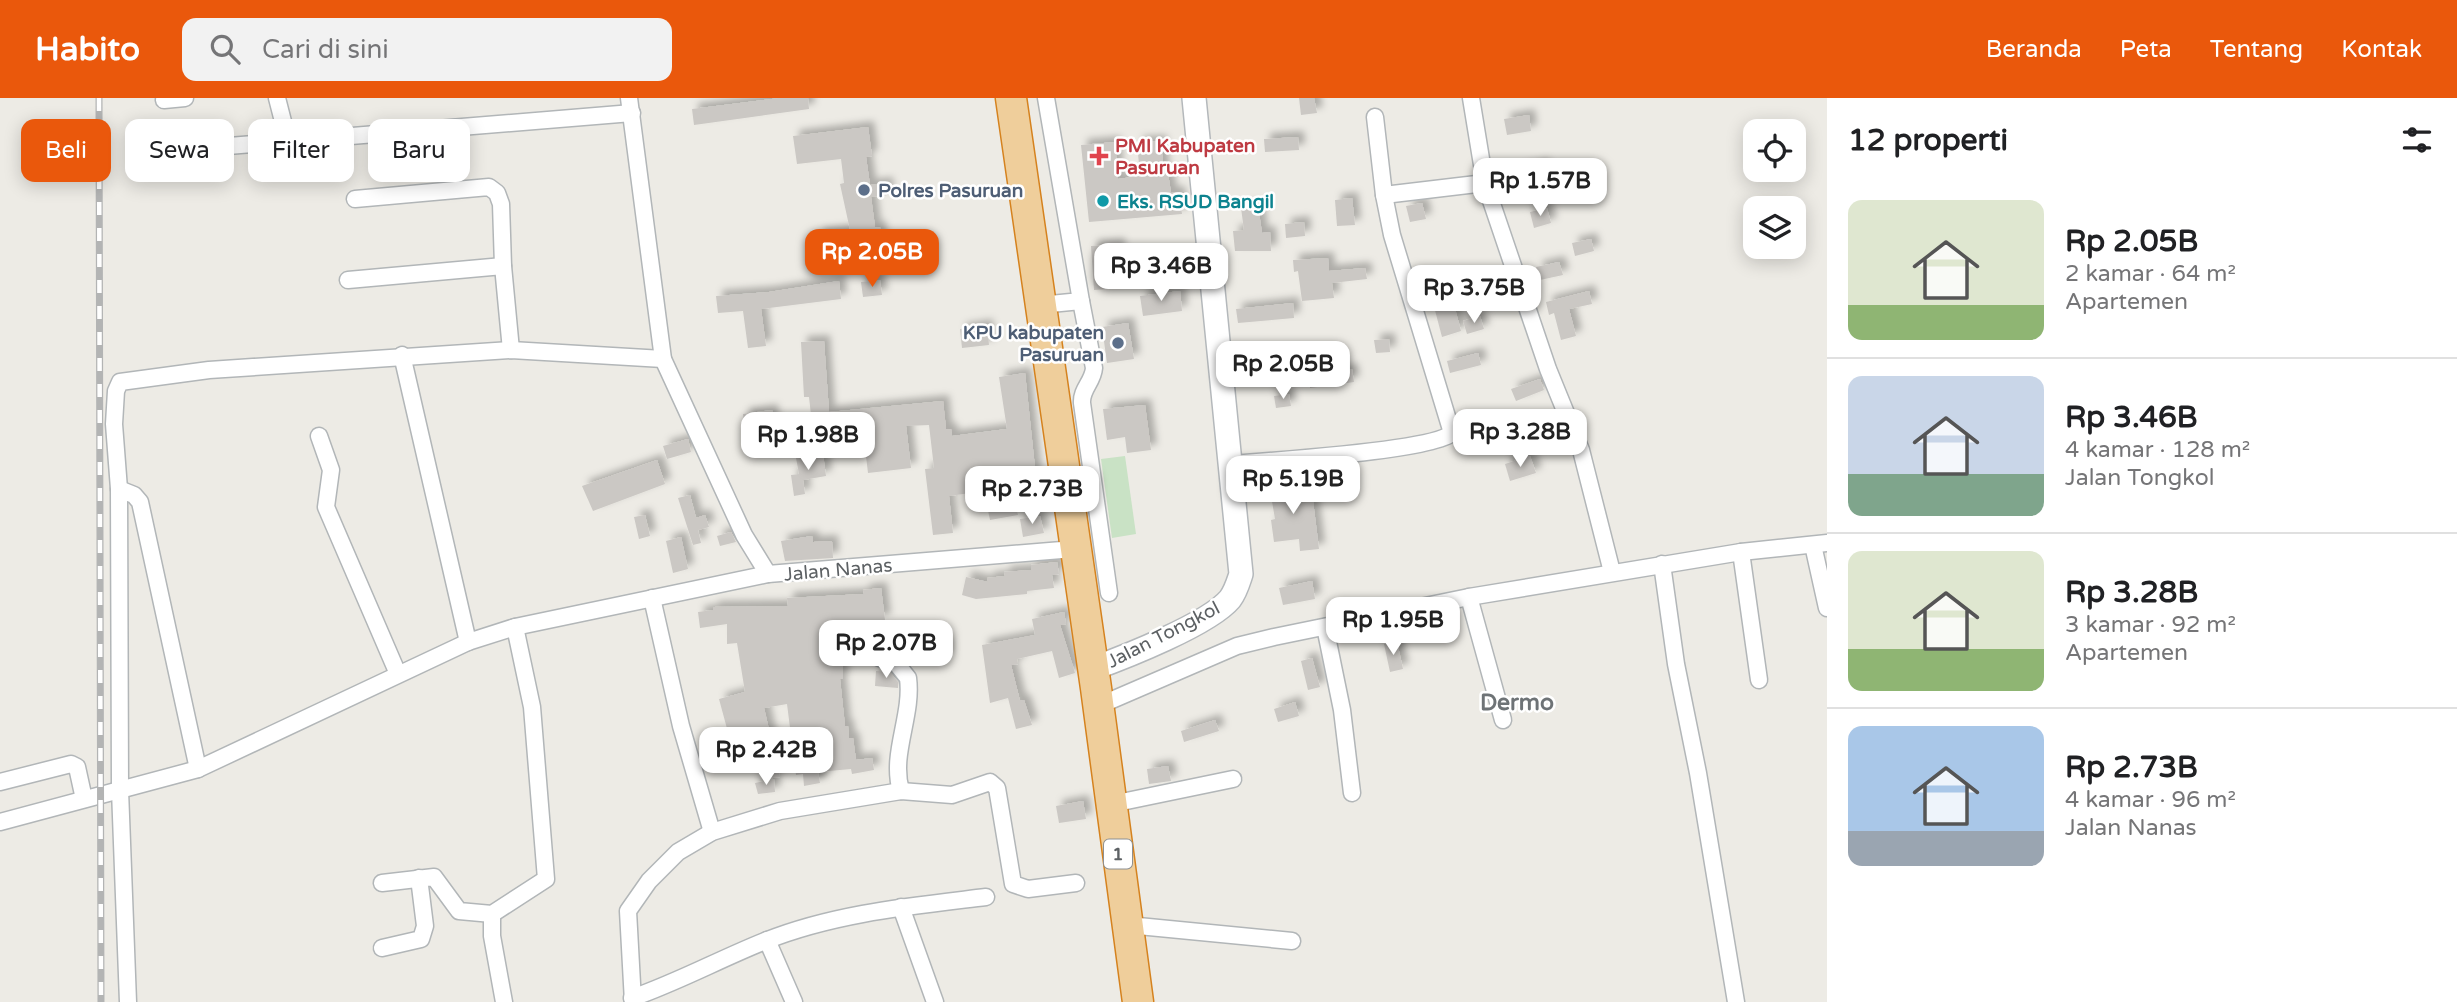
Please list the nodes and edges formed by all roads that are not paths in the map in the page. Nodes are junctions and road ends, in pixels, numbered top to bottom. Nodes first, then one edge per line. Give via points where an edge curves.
1 (185, 98) edge
2 (277, 98) edge
3 (1011, 98) edge
4 (1046, 98) edge
5 (1194, 98) edge
6 (1471, 98) edge
7 (164, 100) dead end
8 (630, 106) edge
9 (1376, 117) dead end
10 (282, 119) edge
11 (354, 134) edge
12 (1485, 183) junction
13 (1384, 195) junction
14 (355, 199) dead end
15 (503, 266) junction
16 (348, 280) dead end
17 (1081, 301) junction
18 (1040, 305) junction
19 (511, 350) junction
20 (402, 355) junction
21 (663, 359) junction
22 (319, 436) dead end
23 (1230, 464) junction
24 (119, 489) junction
25 (1820, 544) edge
26 (1074, 549) junction
27 (1741, 552) junction
28 (1662, 564) junction
29 (1612, 567) junction
30 (768, 574) junction
31 (1110, 593) dead end
32 (1469, 597) junction
33 (652, 598) junction
34 (1827, 608) edge
35 (515, 626) junction
36 (1325, 627) junction
37 (468, 642) junction
38 (879, 658) dead end
39 (398, 674) junction
40 (1759, 680) dead end
41 (1096, 689) junction
42 (1503, 720) dead end
43 (198, 769) junction
44 (899, 777) junction
45 (1233, 779) dead end
46 (0, 782) edge
47 (120, 790) junction
48 (1352, 793) dead end
49 (84, 799) junction
50 (1112, 804) junction
51 (0, 821) edge
52 (709, 822) junction
53 (419, 878) junction
54 (382, 883) dead end
55 (1076, 883) dead end
56 (986, 897) dead end
57 (901, 907) junction
58 (492, 914) junction
59 (1128, 925) junction
60 (767, 940) junction
61 (1292, 942) dead end
62 (382, 948) dead end
63 (632, 1000) edge
64 (501, 1001) edge
65 (128, 1002) edge
66 (794, 1002) edge
67 (935, 1002) edge
68 (1138, 1002) edge
69 (1736, 1002) edge

1 - 7 street
2 - 10 street
3 - 18 highway, 1
4 - 17 street
5 - 23 street, Jalan Tongkol
6 - 12 street
8 - 11 street
8 - 21 street, Jalan Nanas
9 - 13 street
12 - 13 street
12 - 29 street via 1548,369 1581,450
13 - 23 street via 1452,433 1439,441 1378,450
14 - 15 street via 489,187 501,204
15 - 16 street
15 - 19 street
17 - 18 street
17 - 31 street via 1094,368 1081,394
18 - 26 highway, 1
19 - 20 street
19 - 21 street
20 - 24 street via 120,382 114,424
20 - 37 street
21 - 30 street, Jalan Nanas via 744,535
22 - 39 street via 331,470 326,507
23 - 41 street, Jalan Tongkol via 1241,574 1237,588 1214,612 1125,657
24 - 43 street via 140,502
24 - 47 street
25 - 27 street
25 - 34 street
26 - 30 street, Jalan Nanas
26 - 41 highway, 1
27 - 28 street
27 - 40 street
28 - 29 street
28 - 69 street
29 - 32 street
30 - 33 street
32 - 36 street
32 - 42 street
33 - 35 street
33 - 52 street
35 - 37 street
35 - 58 street via 532,707 546,879
36 - 41 street via 1237,646
36 - 48 street
37 - 39 street
38 - 44 street via 896,663 908,678
39 - 43 street
41 - 50 highway, 1
43 - 47 street
44 - 52 street via 780,811
44 - 55 street via 951,795 986,782 994,785 1013,884 1028,889
45 - 50 street
46 - 49 street via 71,764 81,774
47 - 49 street
47 - 65 street
49 - 51 street
50 - 59 highway, 1
52 - 63 street via 649,880 628,911
53 - 54 street
53 - 58 street via 438,879 459,911
53 - 62 street via 425,926 421,939
56 - 57 street
57 - 60 street
57 - 67 street
58 - 64 street
59 - 61 street
59 - 68 highway, 1
60 - 63 street
60 - 66 street

